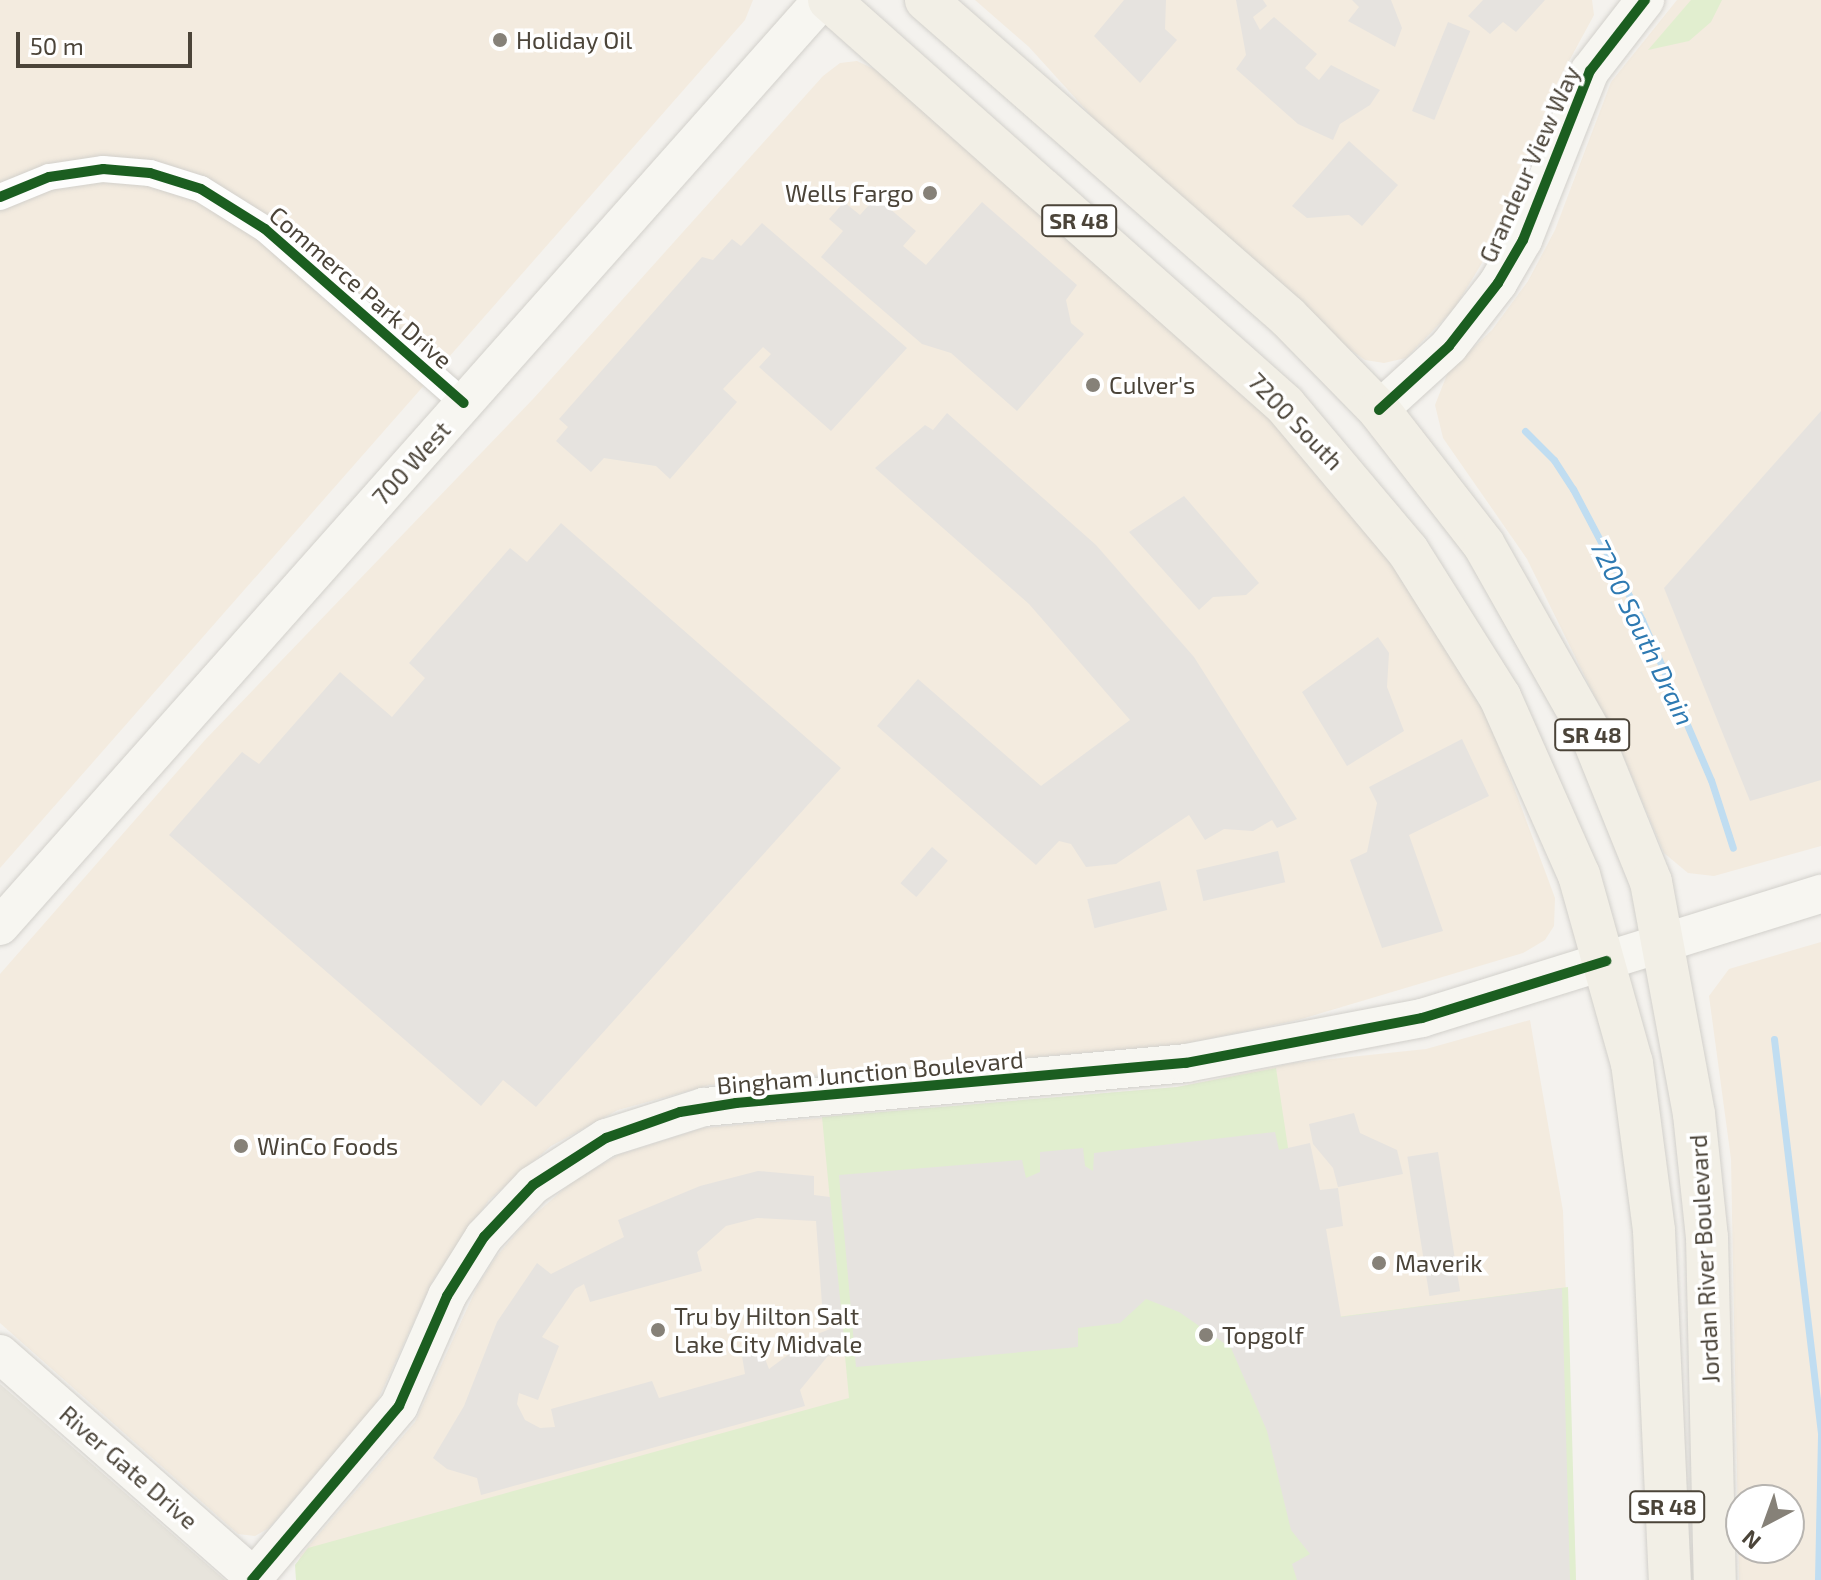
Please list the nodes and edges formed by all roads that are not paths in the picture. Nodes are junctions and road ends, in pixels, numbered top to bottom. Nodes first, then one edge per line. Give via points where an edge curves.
1 (822, 0) edge
2 (829, 0) edge
3 (926, 0) edge
4 (1634, 4) edge
5 (0, 197) edge
6 (464, 403) junction
7 (1379, 410) junction
8 (1821, 894) edge
9 (0, 926) edge
10 (1663, 941) junction
11 (1606, 961) junction
12 (0, 1354) edge
13 (255, 1579) edge
14 (1670, 1580) edge
15 (1715, 1580) edge

1 - 6 street, 700 West
2 - 11 main road, 7200 South / SR 48 via 1225,348 1285,405 1367,498 1441,601 1500,697 1562,830
3 - 7 main road, SR 48 via 1288,317
4 - 7 street, Grandeur View Way via 1590,71 1523,240 1498,283 1449,346
5 - 6 street, Commerce Park Drive via 49,177 103,169 150,173 201,189 265,229
6 - 9 street, 700 West
7 - 10 main road, SR 48 via 1484,545 1558,669 1623,807 1651,882
8 - 10 street, Bingham Junction Boulevard
10 - 11 street, Bingham Junction Boulevard
10 - 15 main road, Jordan River Boulevard / SR 48 via 1694,1114 1707,1237
11 - 13 street, Bingham Junction Boulevard via 1422,1018 1186,1063 736,1103 668,1115 606,1138 533,1185 491,1227 447,1296 393,1415
11 - 14 main road, Jordan River Boulevard / SR 48 via 1632,1063 1649,1174
12 - 13 street, River Gate Drive

